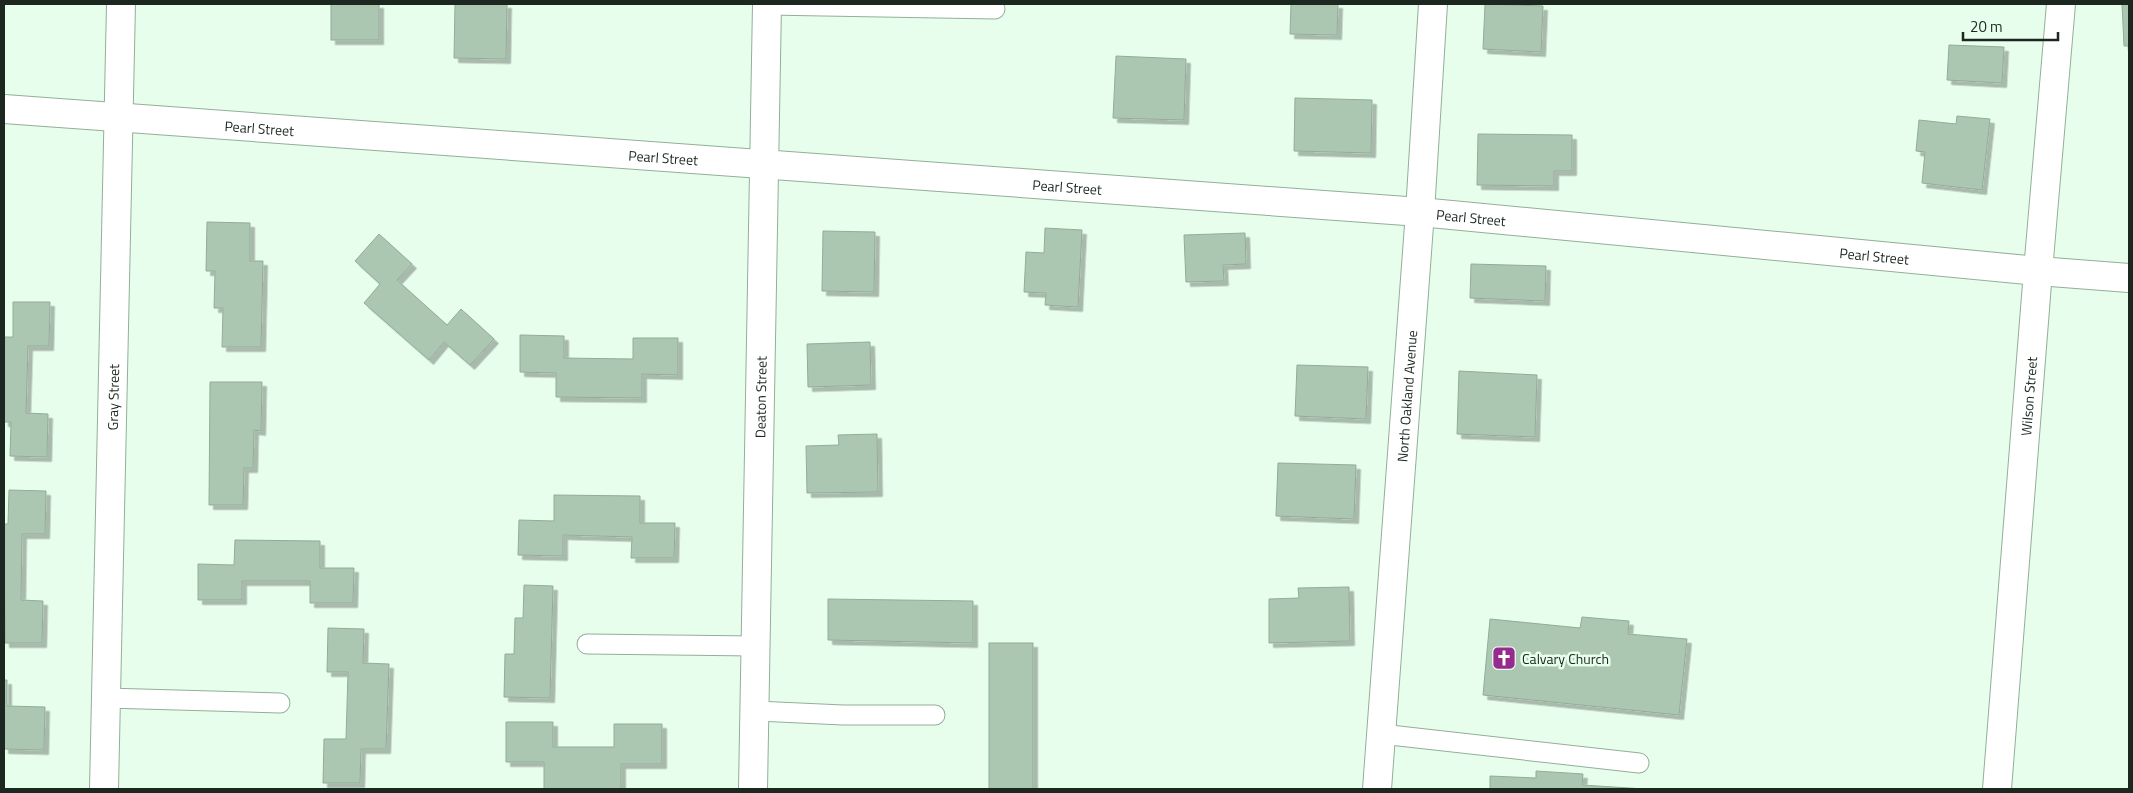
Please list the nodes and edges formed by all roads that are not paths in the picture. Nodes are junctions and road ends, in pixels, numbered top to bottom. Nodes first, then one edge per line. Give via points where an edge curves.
1 (121, 4) edge
2 (767, 4) edge
3 (1433, 4) edge
4 (2061, 4) edge
5 (995, 9) dead end
6 (4, 109) edge
7 (119, 117) junction
8 (764, 165) junction
9 (1420, 212) junction
10 (2038, 271) junction
11 (2129, 278) edge
12 (587, 644) dead end
13 (755, 646) junction
14 (106, 698) junction
15 (280, 703) dead end
16 (754, 711) junction
17 (935, 715) dead end
18 (1381, 734) junction
19 (1639, 763) dead end
20 (104, 789) edge
21 (753, 789) edge
22 (1376, 789) edge
23 (1997, 789) edge

1 - 7 street, Gray Street
2 - 5 lane
2 - 8 street, Deaton Street
3 - 9 street, North Oakland Avenue
4 - 10 street, Wilson Street
6 - 7 street, Pearl Street
7 - 8 street, Pearl Street
7 - 14 street, Gray Street
8 - 9 street, Pearl Street
8 - 13 street, Deaton Street
9 - 10 street, Pearl Street
9 - 18 street, North Oakland Avenue
10 - 11 street, Pearl Street
10 - 23 street, Wilson Street
12 - 13 lane
13 - 16 street, Deaton Street
14 - 15 lane
14 - 20 street, Gray Street
16 - 17 lane
16 - 21 street, Deaton Street
18 - 19 lane
18 - 22 street, North Oakland Avenue

